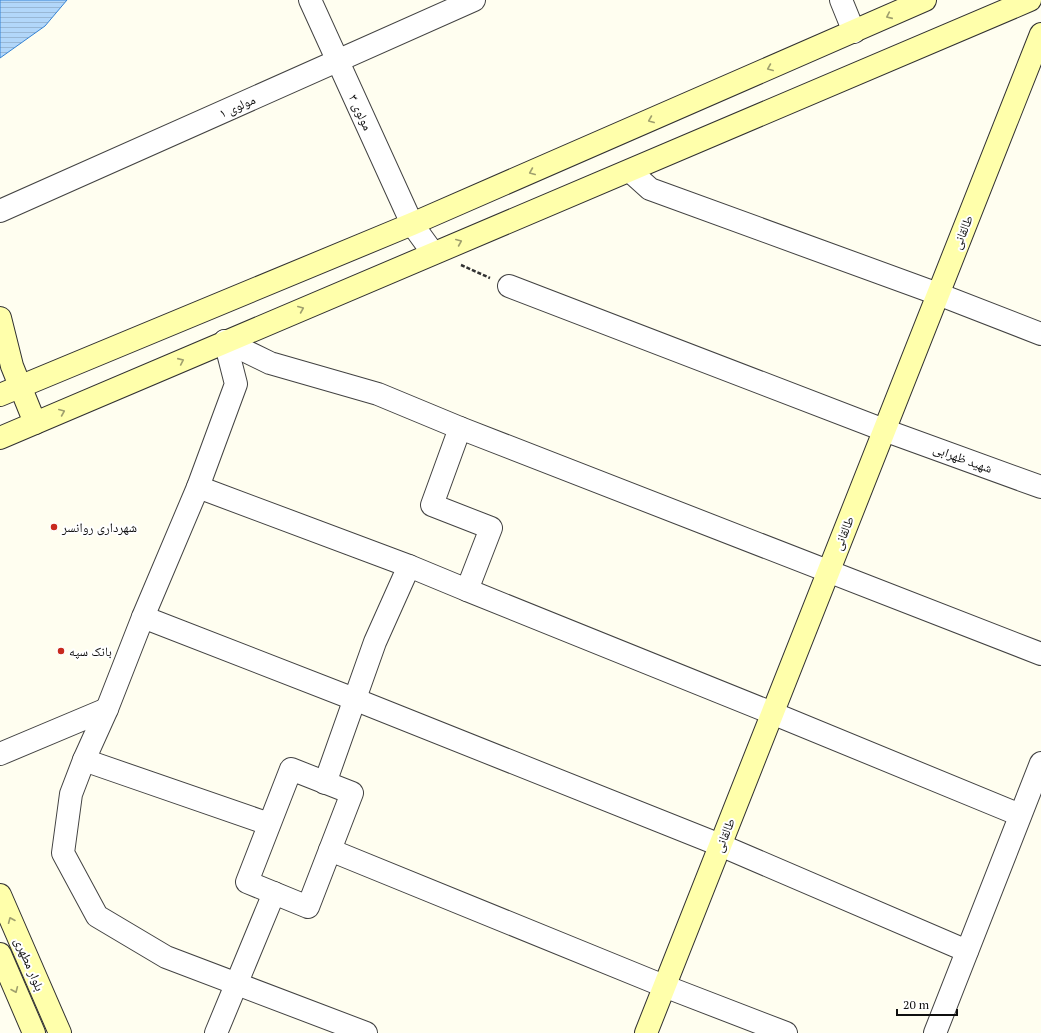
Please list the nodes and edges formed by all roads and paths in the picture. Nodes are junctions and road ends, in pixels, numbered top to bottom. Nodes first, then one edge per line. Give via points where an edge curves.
1 (310, 0) edge
2 (474, 0) edge
3 (841, 0) edge
4 (925, 0) edge
5 (1030, 0) edge
6 (854, 32) junction
7 (1041, 34) edge
8 (337, 61) junction
9 (630, 171) junction
10 (0, 211) edge
11 (412, 224) junction
12 (433, 253) junction
13 (509, 286) joint
14 (938, 294) junction
15 (0, 318) edge
16 (1041, 334) edge
17 (225, 341) junction
18 (20, 387) junction
19 (0, 395) edge
20 (35, 423) junction
21 (460, 428) junction
22 (884, 430) junction
23 (0, 438) edge
24 (198, 487) junction
25 (1041, 487) edge
26 (409, 566) junction
27 (828, 572) junction
28 (467, 590) junction
29 (143, 617) junction
30 (1041, 654) edge
31 (354, 699) junction
32 (107, 709) junction
33 (772, 713) junction
34 (0, 754) edge
35 (84, 760) junction
36 (1041, 763) edge
37 (325, 783) junction
38 (1020, 816) junction
39 (270, 824) junction
40 (720, 845) junction
41 (330, 850) junction
42 (274, 893) junction
43 (0, 895) edge
44 (967, 951) junction
45 (0, 954) edge
46 (237, 984) junction
47 (664, 986) junction
48 (34, 1033) edge
49 (60, 1033) edge
50 (216, 1033) edge
51 (366, 1033) edge
52 (646, 1033) edge
53 (786, 1033) edge
54 (935, 1033) edge

1 - 8 street, مولوی ۳
2 - 8 street, مولوی ۱
3 - 6 street
4 -> 6 main road
5 - 9 main road
6 -> 11 main road
7 - 14 main road, طالقانی
8 - 10 street, مولوی ۱
8 - 11 street, مولوی ۳
12 -> 9 main road
9 - 14 street via 650,190
11 - 12 street, مولوی ۳
11 - 18 main road
12 - 13 path
17 -> 12 main road
13 - 22 street, شهید ظهرابی
14 - 16 street
14 - 22 main road, طالقانی
15 - 18 main road
20 -> 17 main road
17 - 21 street via 270,363 378,394
17 - 24 street via 236,384
18 - 19 main road
18 - 20 main road
20 - 23 main road
21 - 27 street
21 - 28 street via 432,505 491,528
22 - 25 street, شهید ظهرابی
22 - 27 main road, طالقانی
24 - 26 street
24 - 29 street
26 - 28 street
26 - 31 street via 375,642
27 - 30 street
27 - 33 main road, طالقانی
28 - 33 street
29 - 31 street
29 - 32 street
31 - 37 street
31 - 40 street
32 - 34 street
32 - 35 street
33 - 38 street
33 - 40 main road, طالقانی
35 - 39 street
35 - 46 street via 71,794 63,853 97,916 166,957
36 - 38 street
37 - 39 street via 291,769
37 - 41 street via 352,793
38 - 44 street
39 - 42 street via 247,882
40 - 44 street
40 - 47 main road, طالقانی
41 - 42 street via 308,906
41 - 47 street
42 - 46 street
49 -> 43 main road, بلوار مطهری
44 - 54 street
45 -> 48 main road, بلوار مطهری
46 - 50 street
46 - 51 street
47 - 52 main road, طالقانی
47 - 53 street

